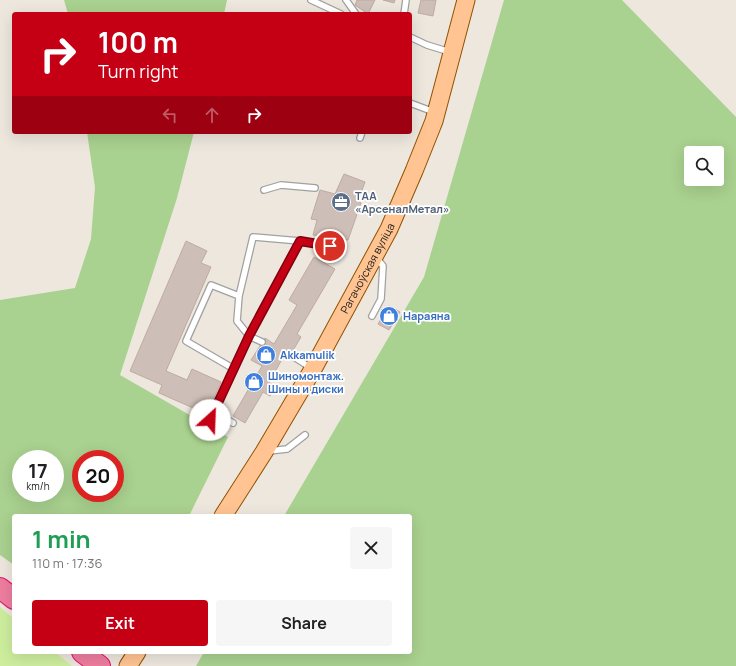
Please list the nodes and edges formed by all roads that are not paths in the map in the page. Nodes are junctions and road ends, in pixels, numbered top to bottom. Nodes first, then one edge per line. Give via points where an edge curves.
1 (311, 0) edge
2 (346, 0) edge
3 (406, 0) edge
4 (466, 0) edge
5 (338, 12) edge
6 (355, 12) edge
7 (404, 12) edge
8 (412, 38) edge
9 (452, 53) junction
10 (412, 104) edge
11 (436, 112) junction
12 (315, 188) dead end
13 (264, 190) dead end
14 (300, 241) junction
15 (330, 246) dead end
16 (375, 255) junction
17 (239, 296) junction
18 (372, 316) dead end
19 (249, 336) junction
20 (262, 342) dead end
21 (286, 354) dead end
22 (234, 369) junction
23 (313, 369) junction
24 (214, 412) junction
25 (210, 420) dead end
26 (233, 423) dead end
27 (305, 435) dead end
28 (264, 452) junction
29 (224, 514) edge
30 (0, 588) edge
31 (12, 597) edge
32 (85, 654) edge
33 (136, 654) edge
34 (100, 666) edge
35 (128, 666) edge

1 - 5 lane
2 - 6 lane
3 - 7 lane
4 - 9 main road, Рагачоўская вуліца
8 - 9 lane
9 - 11 main road, Рагачоўская вуліца
10 - 11 lane
11 - 16 main road, Рагачоўская вуліца via 414,171
12 - 13 lane via 281,185
14 - 15 lane
14 - 17 lane via 253,237
14 - 19 lane
16 - 18 lane via 383,266 382,299
16 - 23 main road, Рагачоўская вуліца
17 - 19 lane via 236,321
17 - 22 lane via 211,284 186,341
19 - 20 lane
19 - 22 lane
21 - 23 lane
22 - 24 lane
23 - 28 main road, Рагачоўская вуліца
24 - 25 lane
24 - 26 lane
27 - 28 lane via 287,449
28 - 29 main road, Рагачоўская вуліца
30 - 31 highway
32 - 34 highway
33 - 35 main road

